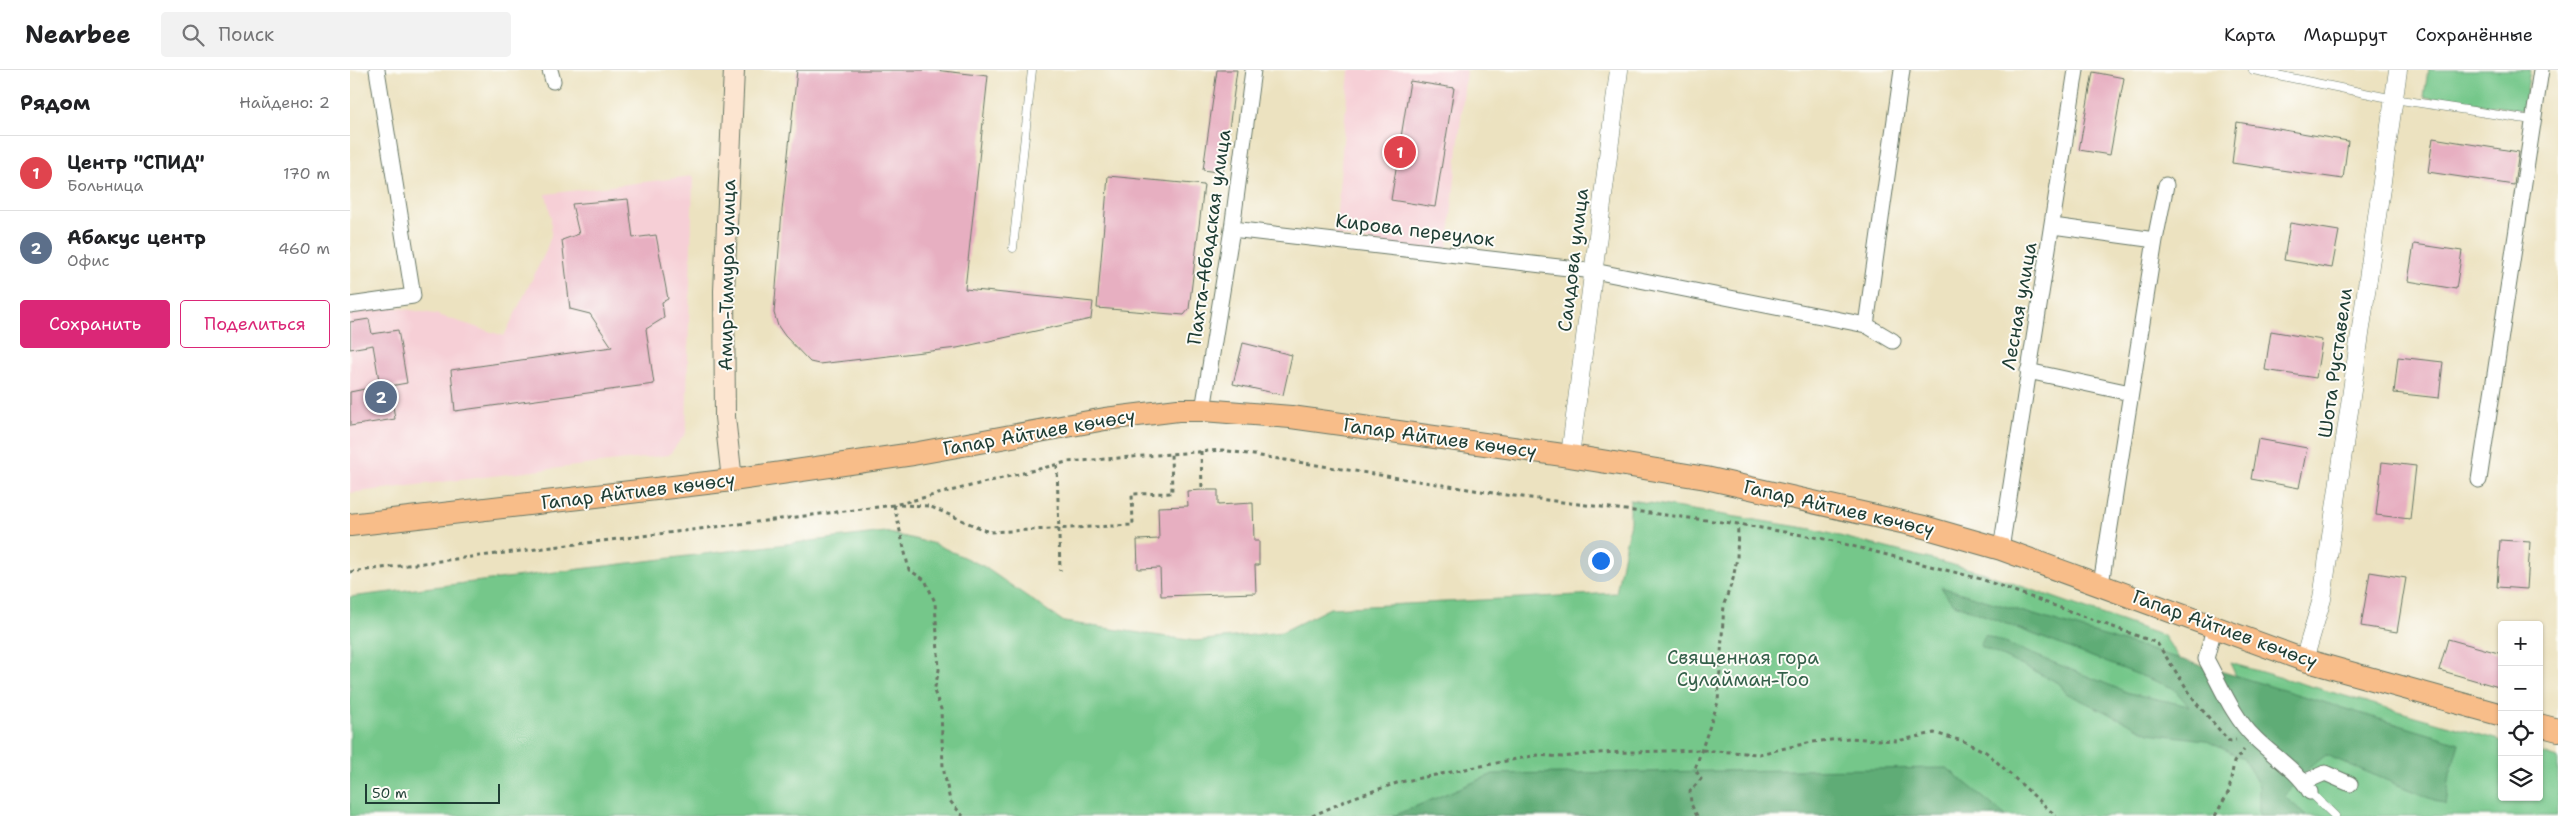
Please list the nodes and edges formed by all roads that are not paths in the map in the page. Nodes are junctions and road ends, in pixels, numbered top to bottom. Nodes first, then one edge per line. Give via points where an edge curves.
1 (377, 70) edge
2 (734, 70) edge
3 (1032, 70) edge
4 (1253, 70) edge
5 (1619, 70) edge
6 (1902, 70) edge
7 (2076, 70) edge
8 (2253, 70) edge
9 (2398, 70) edge
10 (2541, 70) edge
11 (2394, 99) junction
12 (2532, 120) junction
13 (2166, 184) dead end
14 (2053, 226) junction
15 (1232, 228) junction
16 (2155, 240) junction
17 (1013, 248) dead end
18 (1594, 271) junction
19 (350, 305) edge
20 (1866, 325) junction
21 (1893, 341) dead end
22 (2028, 371) junction
23 (2130, 393) junction
24 (1203, 410) junction
25 (1570, 456) junction
26 (732, 480) junction
27 (2479, 480) dead end
28 (350, 525) edge
29 (2001, 549) junction
30 (2100, 584) junction
31 (2214, 628) junction
32 (2304, 660) junction
33 (2498, 714) edge
34 (2543, 726) edge
35 (2558, 730) edge
36 (2350, 784) dead end
37 (2307, 787) junction
38 (2335, 816) edge

1 - 19 street via 413,296
2 - 26 main road, Амир-Тимура улица via 724,292 724,418
3 - 17 lane
4 - 15 street, Пахта-Абадская улица
5 - 18 street, Саидова улица
6 - 20 street
7 - 14 street, Лесная улица
8 - 11 lane
9 - 11 street, Шота Руставели
10 - 12 street
11 - 12 lane
11 - 32 street, Шота Руставели via 2322,599
12 - 27 street
13 - 16 street
14 - 16 street
14 - 22 street, Лесная улица
15 - 18 street, Кирова переулок
15 - 24 street, Пахта-Абадская улица
16 - 23 street
18 - 20 street, Кирова переулок
18 - 25 street, Саидова улица
20 - 21 street, Кирова переулок
22 - 23 street
22 - 29 street, Лесная улица
23 - 30 street
24 - 25 main road, Гапар Айтиев көчөсү via 1291,417
24 - 26 main road, Гапар Айтиев көчөсү via 1104,419 913,454
25 - 29 main road, Гапар Айтиев көчөсү via 1715,480 1915,525
26 - 28 main road, Гапар Айтиев көчөсү
29 - 30 main road, Гапар Айтиев көчөсү
30 - 31 main road, Гапар Айтиев көчөсү
31 - 32 main road, Гапар Айтиев көчөсү
31 - 37 street via 2206,659 2241,722
32 - 33 main road, Гапар Айтиев көчөсү
34 - 35 main road
36 - 37 street via 2324,773
37 - 38 lane

